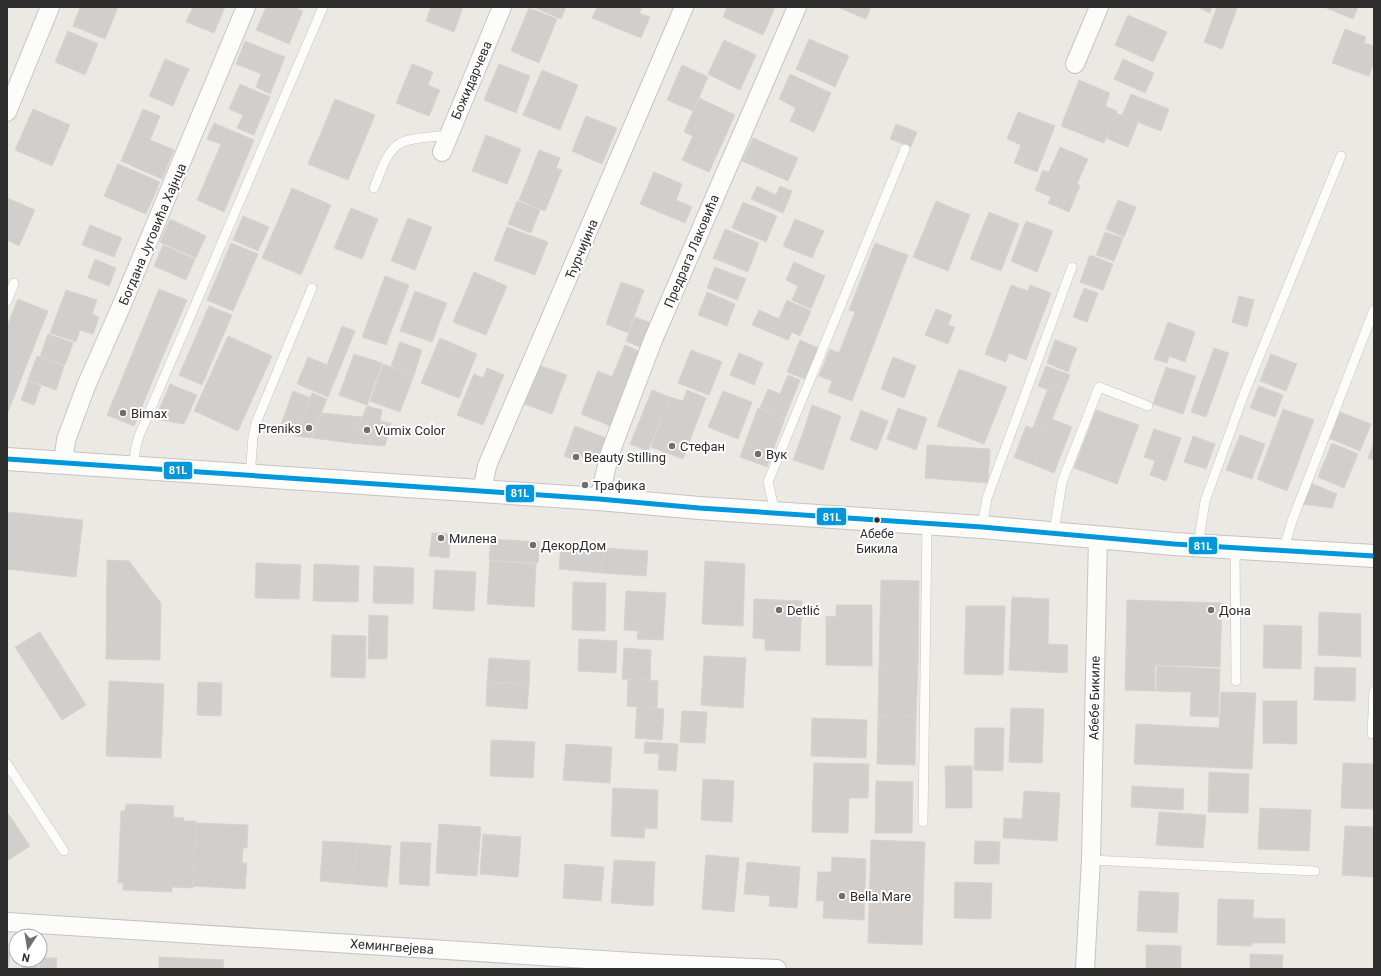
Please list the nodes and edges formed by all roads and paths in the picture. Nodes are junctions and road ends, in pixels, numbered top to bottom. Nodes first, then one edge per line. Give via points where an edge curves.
1 (50, 7) edge
2 (246, 7) edge
3 (323, 7) edge
4 (502, 7) edge
5 (684, 7) edge
6 (797, 7) edge
7 (1099, 7) edge
8 (1075, 64) dead end
9 (7, 112) edge
10 (448, 135) junction
11 (905, 149) dead end
12 (442, 152) dead end
13 (1341, 156) dead end
14 (374, 188) dead end
15 (1072, 267) dead end
16 (14, 283) dead end
17 (312, 288) dead end
18 (7, 301) edge
19 (1374, 310) edge
20 (1148, 406) dead end
21 (7, 459) edge
22 (63, 462) junction
23 (134, 468) junction
24 (250, 476) junction
25 (482, 492) junction
26 (598, 499) junction
27 (775, 512) junction
28 (927, 524) junction
29 (982, 527) junction
30 (1054, 532) junction
31 (1098, 537) junction
32 (1198, 545) junction
33 (1235, 548) junction
34 (1283, 551) junction
35 (1374, 556) edge
36 (1236, 681) dead end
37 (1374, 691) edge
38 (1372, 734) dead end
39 (7, 764) edge
40 (923, 822) dead end
41 (64, 851) dead end
42 (1091, 860) junction
43 (1315, 871) dead end
44 (7, 922) edge
45 (777, 969) edge
46 (1086, 969) edge

1 - 9 street
2 - 22 street, Богдана Југовића Хајнца via 124,302 86,386 66,440
3 - 23 lane via 139,436
4 - 10 street, Божидарчева
5 - 25 street, Ћурчијина via 488,466
6 - 26 street, Предрага Лаковића via 653,340 610,453
7 - 8 street
10 - 12 street, Божидарчева
10 - 14 lane via 410,140 397,146 388,157
11 - 27 lane via 768,482
13 - 32 lane via 1244,394 1205,501
15 - 29 lane via 987,498
16 - 18 lane
17 - 24 lane via 256,423
19 - 34 lane via 1292,521
20 - 30 lane via 1099,387 1062,482
21 - 22 street
22 - 23 street
23 - 24 street
24 - 25 street
25 - 26 street
26 - 27 street
27 - 28 street
28 - 29 street
28 - 40 lane
29 - 30 street
30 - 31 street
31 - 32 street
31 - 42 street, Абебе Бикиле
32 - 33 street
33 - 34 street
33 - 36 lane
34 - 35 street
37 - 38 lane
39 - 41 lane
42 - 43 lane
42 - 46 street, Абебе Бикиле
44 - 45 street, Хемингвејева

